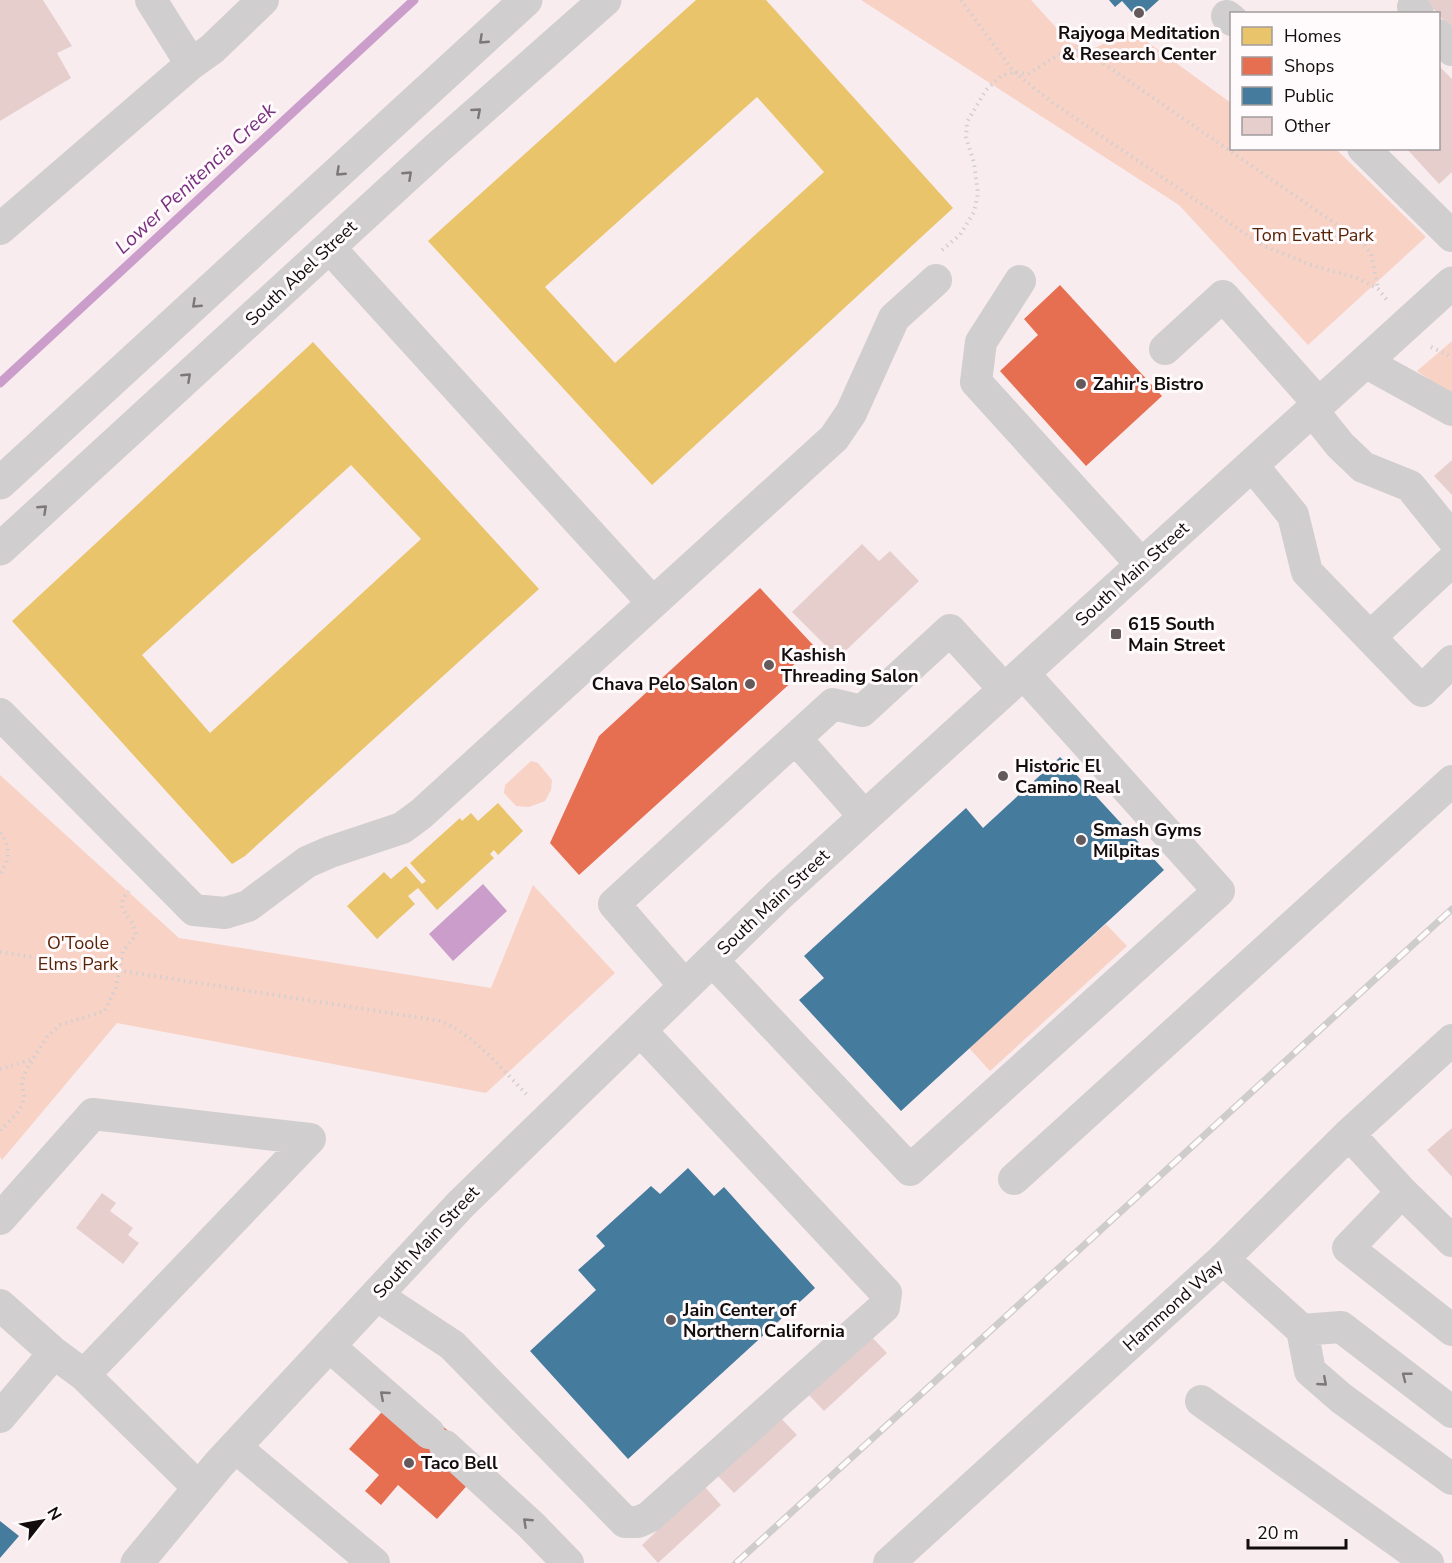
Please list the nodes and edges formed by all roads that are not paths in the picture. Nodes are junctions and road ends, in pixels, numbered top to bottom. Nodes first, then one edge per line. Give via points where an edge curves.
1 (151, 0) edge
2 (264, 0) edge
3 (526, 0) edge
4 (605, 0) edge
5 (1440, 37) edge
6 (1452, 50) edge
7 (191, 64) junction
8 (1365, 150) edge
9 (0, 229) edge
10 (1452, 236) edge
11 (329, 247) junction
12 (935, 268) road end
13 (1020, 281) dead end
14 (1452, 283) edge
15 (1165, 349) dead end
16 (1365, 362) junction
17 (1315, 407) junction
18 (1452, 410) edge
19 (1252, 465) junction
20 (0, 483) edge
21 (1452, 538) edge
22 (0, 549) edge
23 (1452, 561) edge
24 (1142, 565) junction
25 (653, 603) junction
26 (1370, 638) junction
27 (1452, 661) edge
28 (1014, 682) junction
29 (0, 714) edge
30 (795, 739) junction
31 (1452, 781) edge
32 (865, 817) junction
33 (712, 960) junction
34 (685, 986) junction
35 (640, 1030) junction
36 (1452, 1040) edge
37 (1349, 1134) junction
38 (1014, 1179) dead end
39 (1402, 1191) junction
40 (0, 1219) edge
41 (1452, 1241) edge
42 (1223, 1259) junction
43 (376, 1295) junction
44 (0, 1305) edge
45 (1302, 1330) junction
46 (1452, 1330) edge
47 (329, 1346) junction
48 (54, 1353) junction
49 (84, 1375) junction
50 (1201, 1401) dead end
51 (1452, 1412) edge
52 (0, 1417) edge
53 (235, 1447) junction
54 (1452, 1479) edge
55 (199, 1488) junction
56 (137, 1563) edge
57 (374, 1563) edge
58 (568, 1563) edge
59 (889, 1563) edge
60 (1428, 1563) edge

1 - 7 street
2 - 7 street
3 -> 20 main road
11 -> 4 main road, South Abel Street
5 - 6 street
7 - 9 street
8 - 10 street
22 -> 11 main road, South Abel Street
11 - 25 street
12 - 25 street via 894,318 851,413 834,438
13 - 24 street via 981,342 976,382
14 - 16 main road, South Main Street
15 - 17 street via 1223,296
16 - 17 main road, South Main Street
16 - 18 street
17 - 19 main road, South Main Street
17 - 21 street via 1340,445 1363,467 1410,486
19 - 24 main road, South Main Street
19 - 26 street via 1293,515 1307,572
23 - 26 street
24 - 28 main road, South Main Street
25 - 29 street via 402,828 307,862 248,906 225,913 194,910
26 - 27 street via 1422,691
28 - 30 street via 950,630 862,711 833,704
28 - 32 main road, South Main Street
28 - 33 street via 1219,891 910,1170
30 - 32 street
30 - 34 street via 614,904
31 - 38 street
32 - 33 main road, South Main Street
33 - 34 main road, South Main Street
34 - 35 main road, South Main Street
35 - 43 main road, South Main Street via 461,1204
35 - 43 street via 886,1293 884,1307 649,1517 625,1522 452,1345
36 - 37 street, Hammond Way
37 - 39 street
37 - 42 street, Hammond Way
39 - 41 street
39 - 46 street via 1348,1248
40 - 49 street via 93,1114 310,1139
42 - 45 street
42 - 59 street, Hammond Way
43 - 47 main road, South Main Street
44 - 48 street
51 -> 45 street via 1341,1327
45 -> 54 street via 1310,1371
47 - 53 main road, South Main Street
58 -> 47 street via 531,1525
48 - 49 street
48 - 52 street
49 - 55 street
50 - 60 street
53 - 55 main road, South Main Street
53 - 57 street
55 - 56 main road, South Main Street

